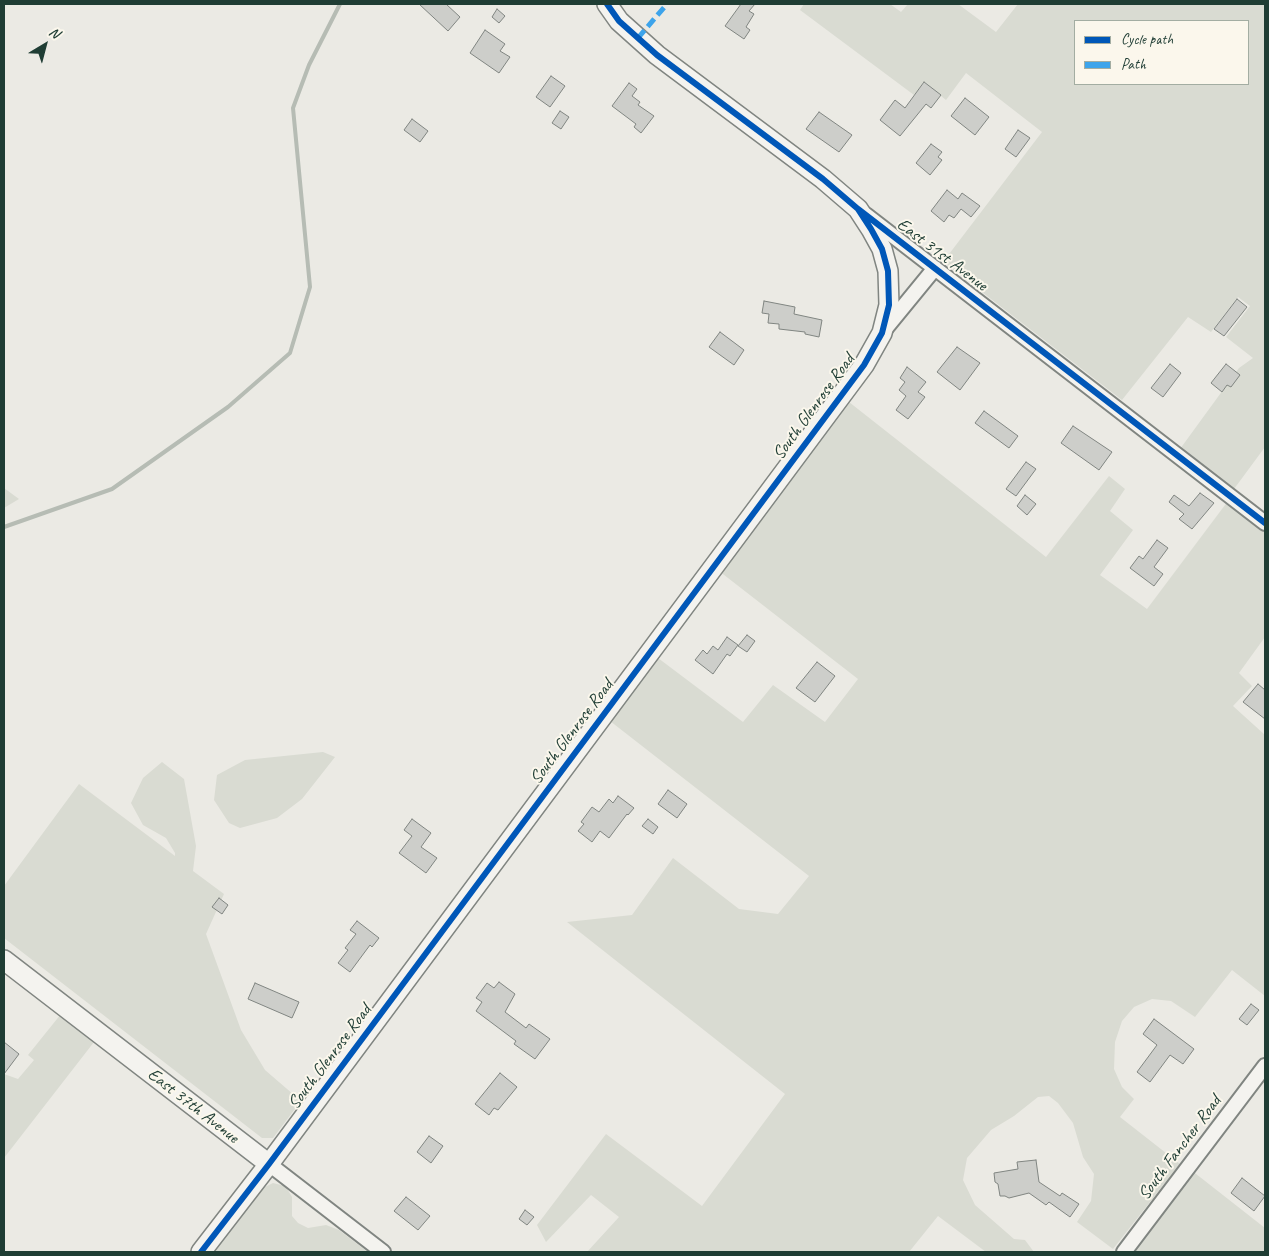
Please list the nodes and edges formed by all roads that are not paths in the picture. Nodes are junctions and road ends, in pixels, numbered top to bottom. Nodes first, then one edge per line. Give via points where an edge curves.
1 (607, 4) edge
2 (858, 209) junction
3 (935, 268) junction
4 (882, 333) junction
5 (1265, 523) edge
6 (4, 960) edge
7 (1265, 1066) edge
8 (269, 1164) junction
9 (202, 1252) edge
10 (383, 1252) edge
11 (1124, 1252) edge

1 - 2 street, East 31st Avenue via 619,21 657,55
2 - 3 street, East 31st Avenue
2 - 4 street, South Glenrose Road via 882,249 888,271 889,305
3 - 4 street
3 - 5 street, East 31st Avenue
4 - 8 street, South Glenrose Road via 858,373
6 - 8 street, East 37th Avenue
7 - 11 street, South Fancher Road
8 - 9 street, South Glenrose Road
8 - 10 street, East 37th Avenue

